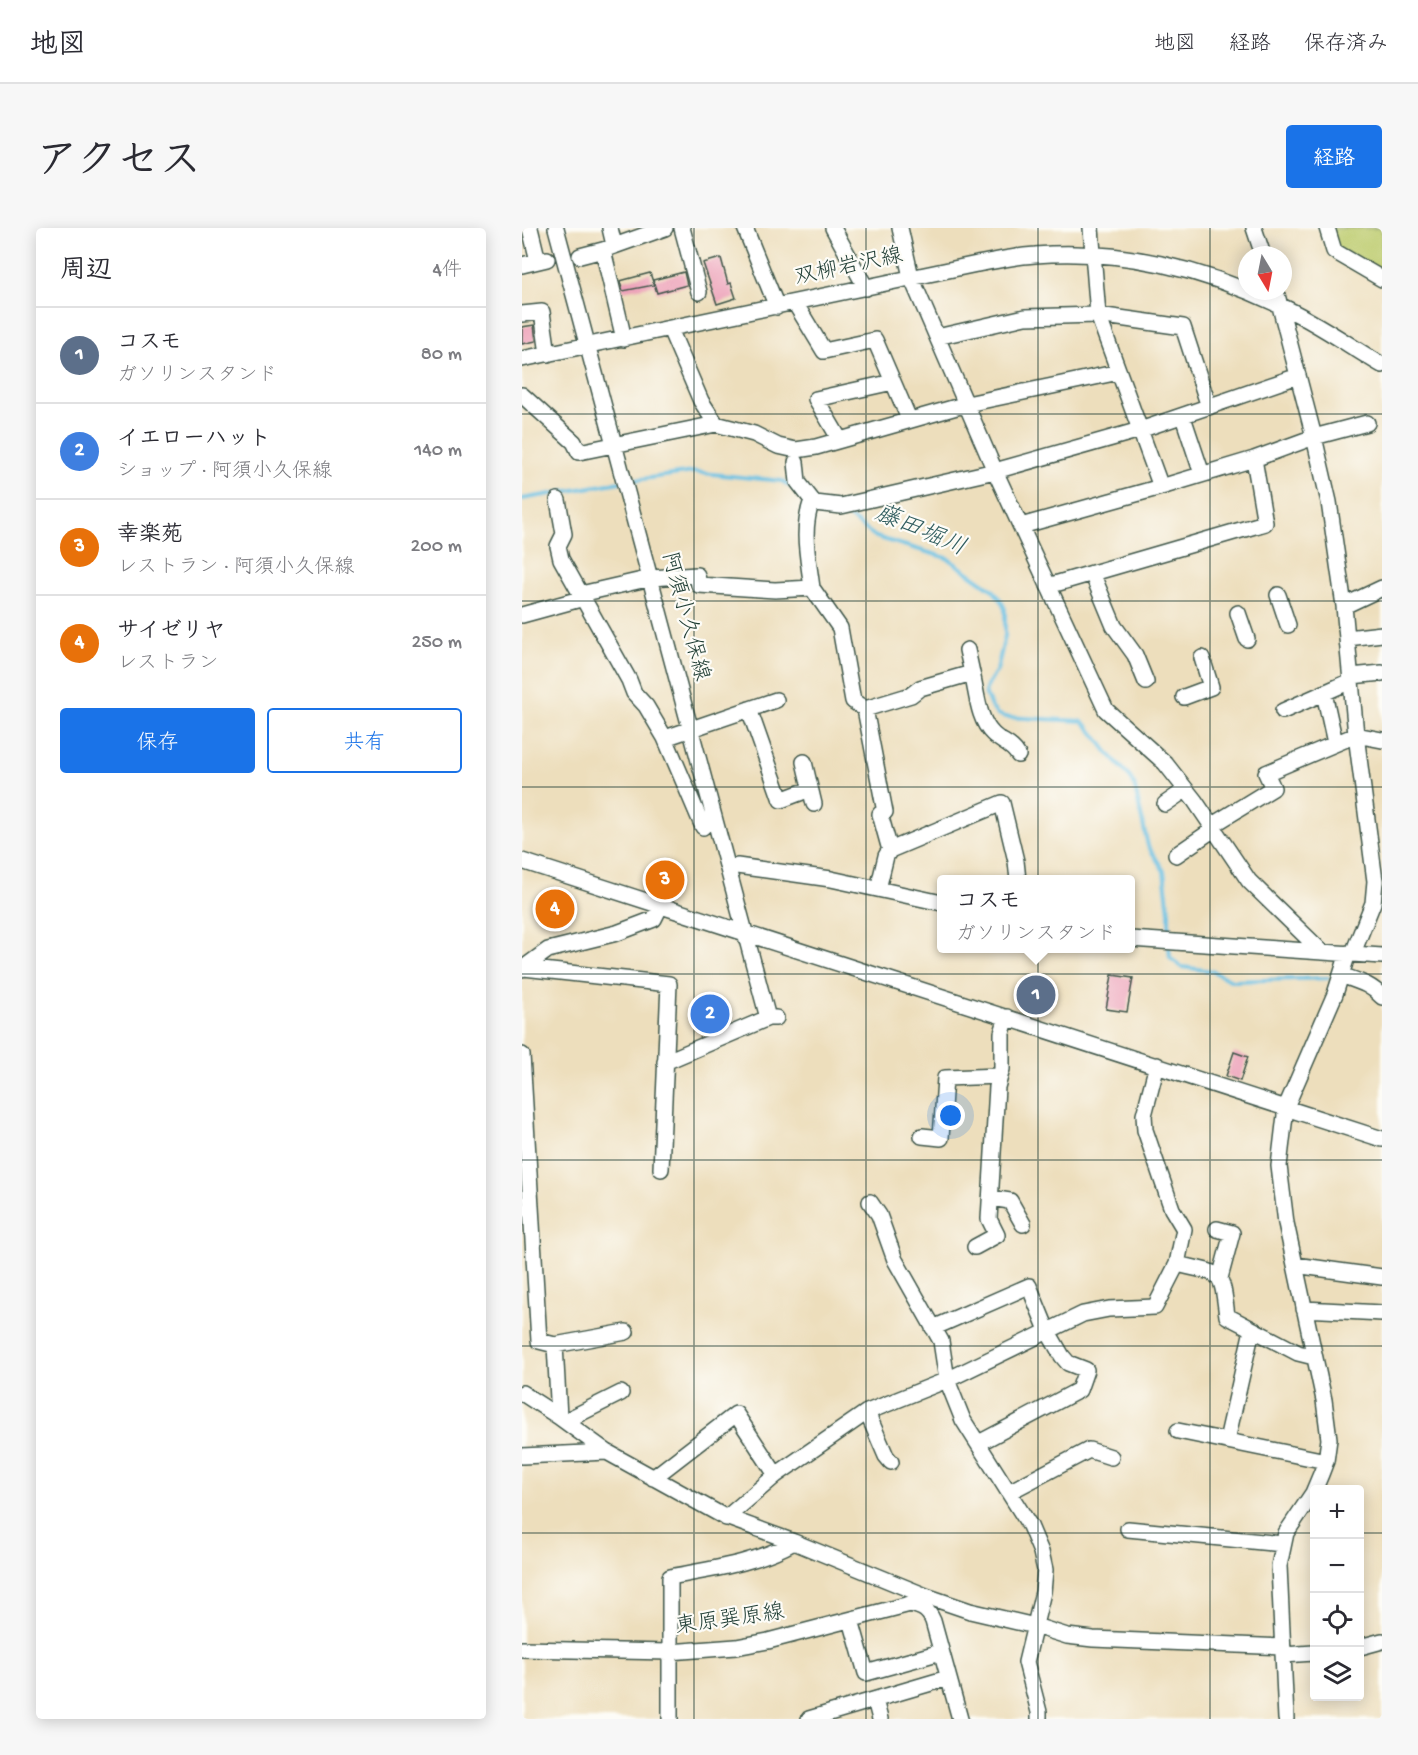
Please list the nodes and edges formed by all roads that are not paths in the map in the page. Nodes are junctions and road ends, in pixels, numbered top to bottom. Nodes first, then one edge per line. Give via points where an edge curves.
1 (530, 228) edge
2 (556, 228) edge
3 (610, 228) edge
4 (665, 228) edge
5 (682, 228) edge
6 (746, 228) edge
7 (833, 228) edge
8 (900, 228) edge
9 (1091, 228) edge
10 (1254, 228) edge
11 (1327, 228) edge
12 (1260, 246) edge
13 (609, 248) junction
14 (1093, 254) junction
15 (580, 256) dead end
16 (522, 265) edge
17 (911, 277) junction
18 (1382, 279) edge
19 (1238, 287) edge
20 (866, 288) junction
21 (699, 292) dead end
22 (1279, 300) edge
23 (1281, 300) edge
24 (795, 303) junction
25 (777, 306) junction
26 (522, 314) edge
27 (1098, 315) junction
28 (670, 329) junction
29 (937, 337) junction
30 (624, 339) junction
31 (589, 346) junction
32 (548, 354) junction
33 (522, 359) edge
34 (1382, 365) edge
35 (1119, 372) junction
36 (1298, 376) junction
37 (893, 382) junction
38 (522, 395) edge
39 (967, 404) junction
40 (1209, 407) junction
41 (1183, 417) junction
42 (909, 419) junction
43 (1367, 423) dead end
44 (716, 424) junction
45 (1140, 430) junction
46 (1314, 437) junction
47 (840, 440) junction
48 (615, 445) junction
49 (1254, 459) junction
50 (796, 462) dead end
51 (995, 471) junction
52 (1202, 474) junction
53 (1161, 487) junction
54 (558, 500) dead end
55 (811, 504) junction
56 (1021, 526) junction
57 (1092, 573) junction
58 (651, 578) junction
59 (1048, 586) junction
60 (812, 588) junction
61 (1382, 588) edge
62 (1278, 595) dead end
63 (583, 596) junction
64 (1344, 606) junction
65 (1238, 613) dead end
66 (522, 615) edge
67 (1288, 625) dead end
68 (1382, 634) edge
69 (1347, 638) junction
70 (1247, 639) dead end
71 (967, 651) dead end
72 (1202, 658) dead end
73 (972, 673) junction
74 (1382, 674) edge
75 (1351, 678) junction
76 (1146, 682) dead end
77 (1324, 693) junction
78 (1184, 697) dead end
79 (776, 700) dead end
80 (749, 709) junction
81 (865, 709) junction
82 (1283, 711) dead end
83 (691, 729) junction
84 (1356, 735) junction
85 (664, 738) junction
86 (1382, 740) edge
87 (1335, 743) junction
88 (1018, 755) dead end
89 (804, 762) dead end
90 (1185, 790) junction
91 (1165, 804) dead end
92 (703, 827) dead end
93 (1213, 828) junction
94 (890, 850) junction
95 (1176, 855) dead end
96 (522, 861) edge
97 (737, 866) dead end
98 (1018, 875) edge
99 (878, 889) junction
100 (937, 902) edge
101 (661, 905) junction
102 (745, 933) junction
103 (1135, 939) edge
104 (1321, 951) junction
105 (1350, 953) junction
106 (1382, 956) edge
107 (523, 968) edge
108 (1341, 975) junction
109 (1382, 997) edge
110 (1007, 1017) junction
111 (522, 1055) edge
112 (665, 1062) junction
113 (1157, 1065) junction
114 (1000, 1076) junction
115 (1286, 1107) junction
116 (922, 1136) dead end
117 (1382, 1138) edge
118 (661, 1169) dead end
119 (990, 1198) junction
120 (870, 1202) dead end
121 (1023, 1224) dead end
122 (1217, 1229) dead end
123 (975, 1247) dead end
124 (1177, 1264) junction
125 (1295, 1265) junction
126 (1382, 1277) edge
127 (1220, 1278) junction
128 (1304, 1309) junction
129 (1382, 1313) edge
130 (933, 1328) junction
131 (1047, 1330) junction
132 (1252, 1330) junction
133 (626, 1332) dead end
134 (555, 1345) junction
135 (1314, 1357) junction
136 (947, 1380) junction
137 (522, 1393) edge
138 (621, 1393) dead end
139 (867, 1412) junction
140 (562, 1419) junction
141 (1178, 1431) dead end
142 (1227, 1440) junction
143 (979, 1443) junction
144 (607, 1452) junction
145 (522, 1456) edge
146 (1111, 1457) dead end
147 (1326, 1461) junction
148 (891, 1462) dead end
149 (776, 1475) junction
150 (653, 1478) junction
151 (1009, 1492) junction
152 (726, 1518) junction
153 (1128, 1529) dead end
154 (794, 1542) junction
155 (1283, 1544) junction
156 (850, 1620) junction
157 (1035, 1626) junction
158 (1382, 1641) edge
159 (1364, 1646) edge
160 (522, 1649) edge
161 (1283, 1651) junction
162 (669, 1652) junction
163 (941, 1652) junction
164 (1310, 1653) edge
165 (948, 1678) junction
166 (875, 1700) junction
167 (670, 1719) edge
168 (809, 1719) edge
169 (880, 1719) edge
170 (960, 1719) edge
171 (1039, 1719) edge
172 (1286, 1719) edge

1 - 16 street via 543,260
2 - 31 street, 阿須小久保線
3 - 13 street
4 - 13 street
5 - 21 street
6 - 25 street
7 - 20 street
8 - 17 street
9 - 14 street
10 - 12 street
11 - 18 street via 1334,251
13 - 15 street
13 - 30 street
14 - 17 street, 双柳岩沢線 via 1035,255
14 - 19 street, 双柳岩沢線 via 1184,270
14 - 27 street
17 - 20 street, 双柳岩沢線
17 - 29 street
20 - 24 street, 双柳岩沢線
22 - 36 street
23 - 34 street, 双柳岩沢線
24 - 25 street, 双柳岩沢線
24 - 37 street via 824,351 875,340
25 - 28 street, 双柳岩沢線
26 - 32 street via 542,312
27 - 29 street via 1025,317
27 - 35 street
27 - 40 street via 1184,327
28 - 30 street, 双柳岩沢線
28 - 44 street via 701,401
29 - 39 street
30 - 31 street, 双柳岩沢線
31 - 32 street, 双柳岩沢線
31 - 48 street, 阿須小久保線
32 - 33 street, 双柳岩沢線
35 - 39 street
35 - 45 street
36 - 40 street
36 - 46 street
37 - 42 street
37 - 47 street via 816,399
38 - 48 street via 574,442 579,452
39 - 42 street
39 - 51 street
40 - 41 street
41 - 45 street
41 - 52 street
42 - 47 street
43 - 46 street
44 - 47 street via 796,450
44 - 48 street
45 - 51 street
45 - 53 street
46 - 49 street
46 - 64 street via 1329,502
48 - 58 street, 阿須小久保線
49 - 52 street
49 - 57 street via 1265,523
50 - 55 street via 798,482
51 - 55 street via 841,506
51 - 56 street
52 - 53 street
53 - 56 street
54 - 63 street via 564,534 558,546 561,559
55 - 60 street via 805,536
56 - 59 street
57 - 59 street
57 - 76 street via 1114,626 1135,655
58 - 60 street via 697,575 699,585 774,590
58 - 63 street
58 - 83 street, 阿須小久保線
59 - 90 street via 1106,710 1165,763
60 - 81 street via 840,628 853,701
61 - 64 street
62 - 67 street
63 - 66 street
63 - 85 street via 634,693
64 - 69 street
65 - 70 street
68 - 69 street
69 - 75 street
71 - 73 street
72 - 78 street via 1211,687
73 - 81 street
73 - 88 street via 982,718 993,734 1014,747
74 - 75 street
75 - 77 street
75 - 84 street
77 - 82 street
77 - 87 street
79 - 80 street
80 - 83 street
80 - 89 street via 782,800 812,797
81 - 94 street via 885,812 880,814
83 - 85 street
83 - 102 street, 阿須小久保線
84 - 86 street
84 - 87 street
84 - 105 street via 1375,881 1373,903
85 - 92 street
87 - 93 street via 1266,773 1273,788
90 - 91 street
90 - 93 street
93 - 95 street
93 - 104 street via 1249,881
94 - 98 street via 1002,803
94 - 99 street via 885,856
96 - 101 street
97 - 99 street
99 - 100 street
101 - 102 street
101 - 107 street via 654,919 548,950
102 - 110 street
102 - 112 street, 阿須小久保線 via 772,1018
103 - 104 street
104 - 105 street
105 - 106 street
105 - 108 street
107 - 112 street via 669,984
108 - 109 street via 1364,983
108 - 115 street
110 - 113 street
110 - 114 street via 1002,1033
111 - 134 street via 539,1341
112 - 118 street
113 - 115 street
113 - 124 street via 1144,1115 1145,1130 1172,1209 1185,1229
114 - 116 street via 945,1078 942,1138
114 - 119 street
115 - 117 street
115 - 125 street via 1279,1166
119 - 121 street via 1010,1201
119 - 123 street via 989,1219 998,1235
120 - 130 street via 879,1215 895,1260
122 - 127 street via 1232,1233
124 - 127 street via 1215,1273
124 - 131 street via 1155,1307 1083,1314
125 - 126 street
125 - 128 street
127 - 132 street via 1227,1316
128 - 129 street
128 - 135 street
130 - 131 street via 1029,1286
130 - 136 street via 941,1341
131 - 136 street
131 - 143 street via 1068,1363 1086,1370 1079,1390
132 - 135 street
132 - 142 street
133 - 134 street
134 - 140 street
135 - 147 street via 1328,1421
136 - 139 street
136 - 143 street via 963,1420
137 - 140 street
138 - 140 street
139 - 148 street
139 - 149 street
140 - 144 street
141 - 142 street
142 - 147 street
143 - 151 street
144 - 145 street
144 - 150 street
146 - 151 street via 1089,1450
147 - 155 street
149 - 150 street via 736,1414
149 - 152 street
150 - 152 street
151 - 157 street via 1030,1526 1045,1570
152 - 154 street
153 - 155 street
154 - 157 street via 926,1596
154 - 162 street via 776,1553 670,1577
155 - 161 street via 1279,1566
156 - 162 street, 東原巽原線 via 747,1645
156 - 163 street, 東原巽原線 via 910,1604 922,1607 933,1621
156 - 163 street via 866,1673
157 - 161 street via 1092,1639
157 - 171 street via 1026,1662
158 - 159 street
160 - 162 street, 東原巽原線
161 - 164 street
161 - 172 street
162 - 167 street
163 - 165 street
165 - 166 street
165 - 170 street
166 - 168 street
166 - 169 street

